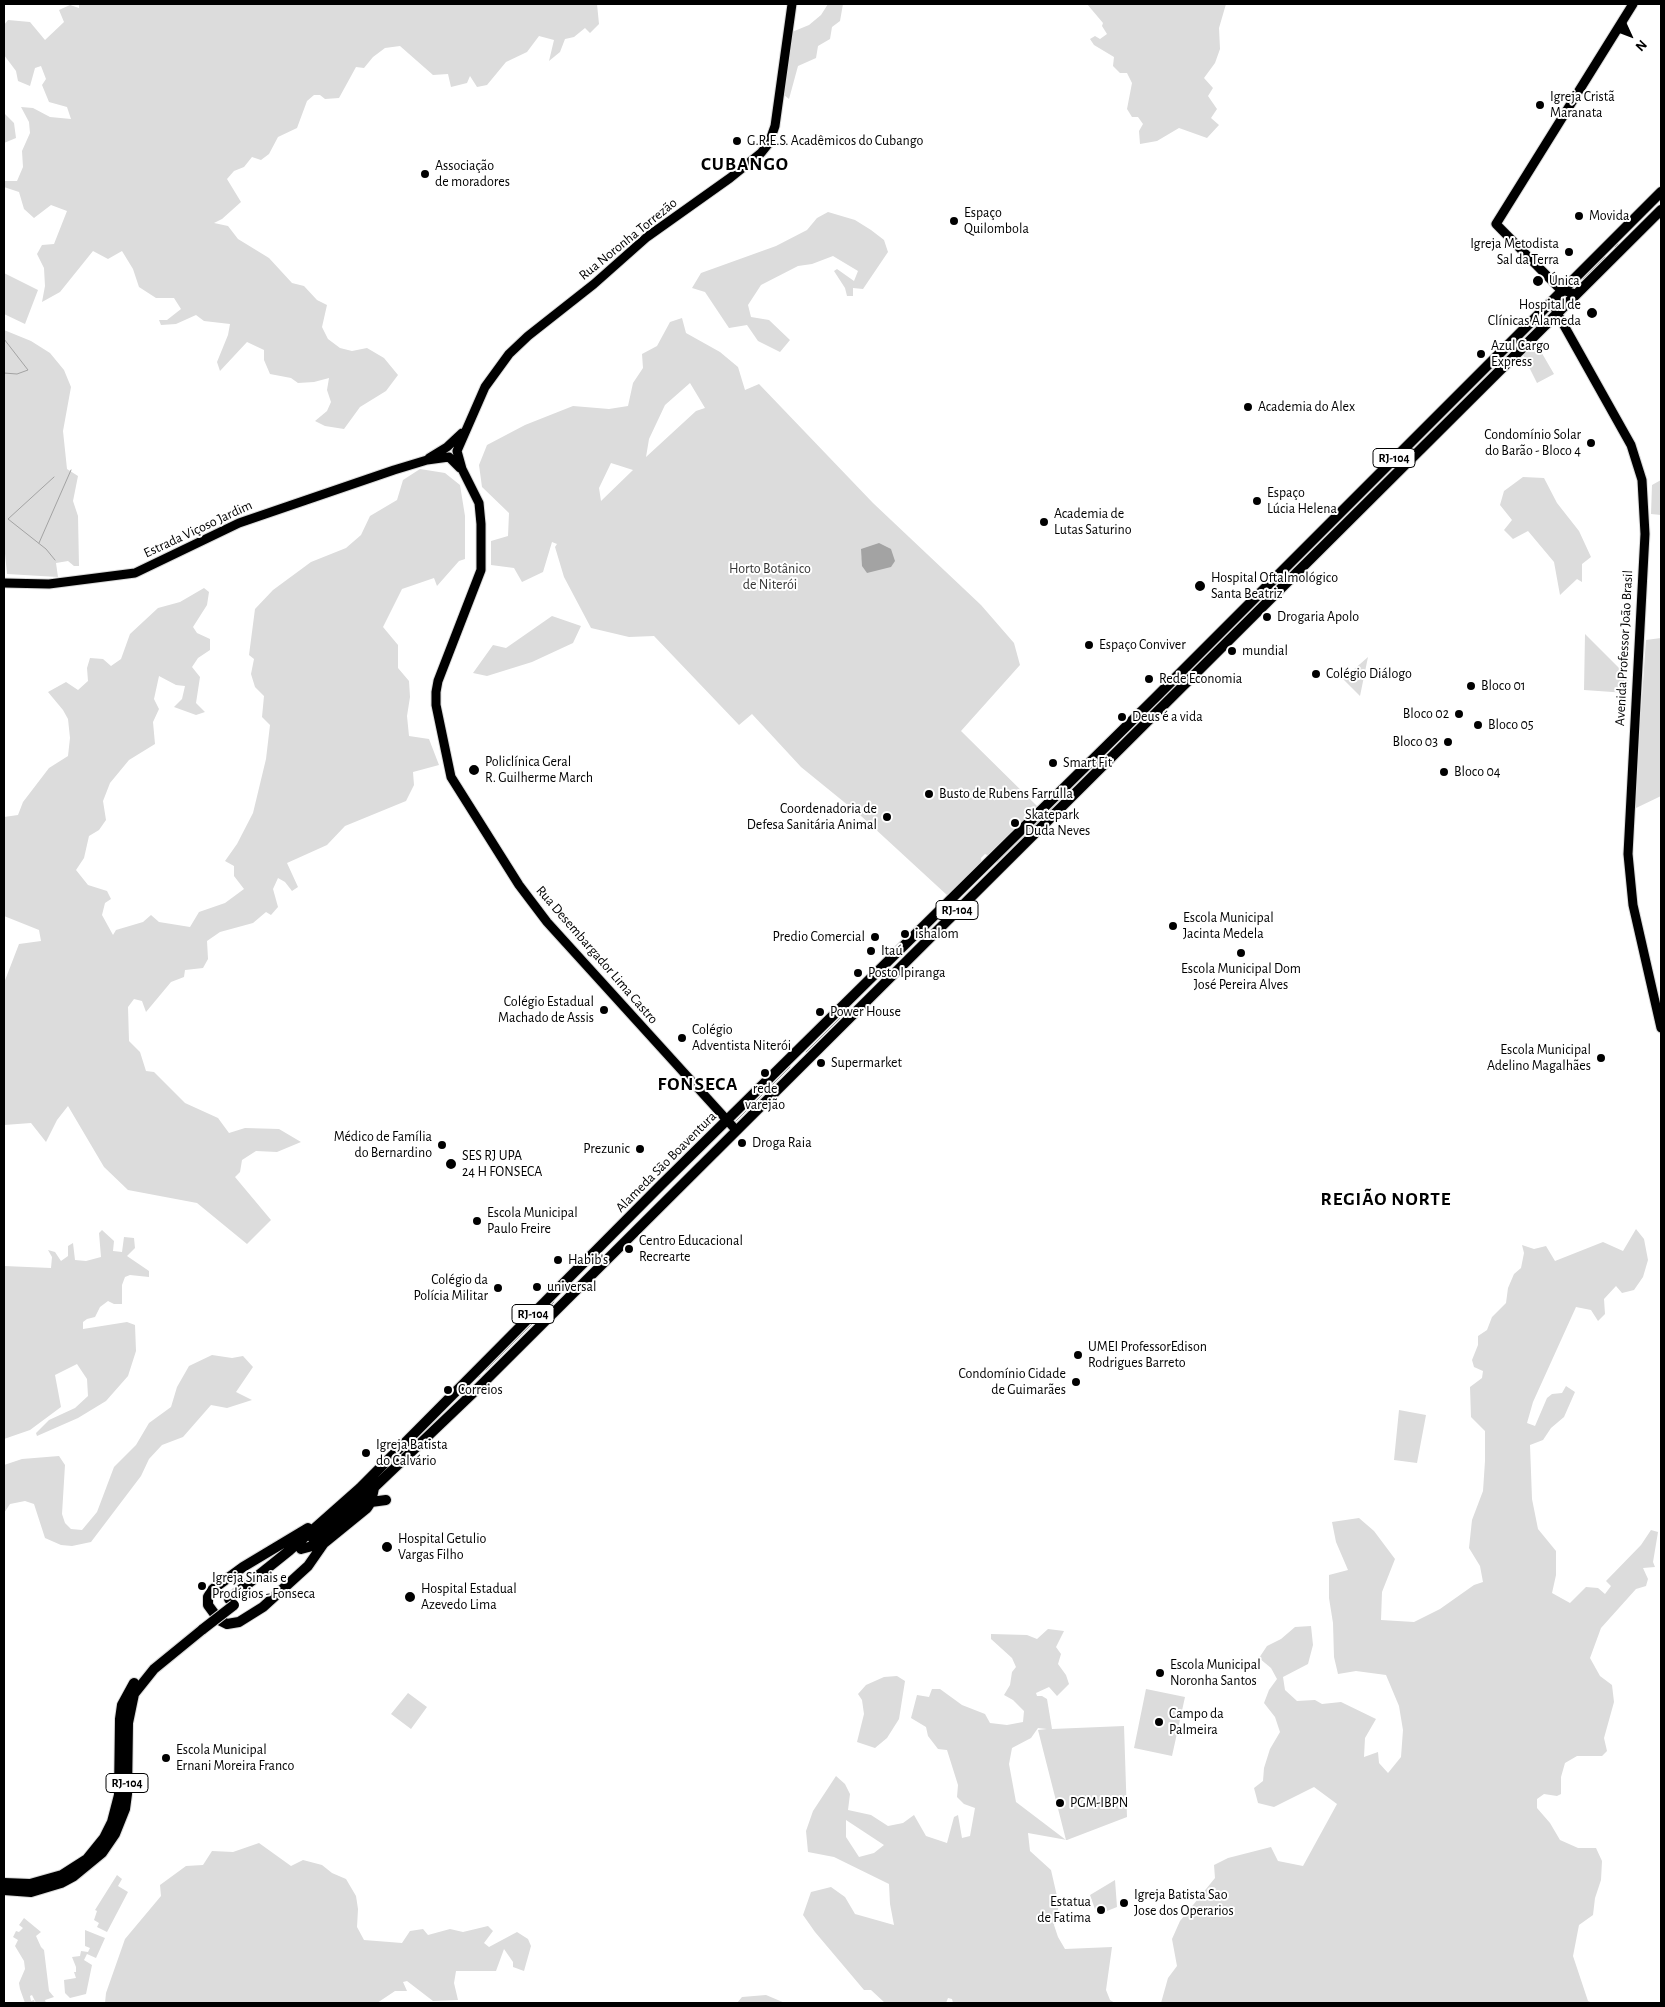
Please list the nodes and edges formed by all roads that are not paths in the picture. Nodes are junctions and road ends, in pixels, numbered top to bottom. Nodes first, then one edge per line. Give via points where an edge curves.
1 (792, 4) edge
2 (1633, 4) edge
3 (1661, 192) edge
4 (1661, 210) edge
5 (1561, 290) junction
6 (1576, 294) junction
7 (1557, 313) junction
8 (466, 429) junction
9 (447, 447) junction
10 (457, 451) junction
11 (449, 458) junction
12 (427, 460) junction
13 (462, 470) junction
14 (4, 582) edge
15 (1661, 1028) edge
16 (727, 1121) junction
17 (736, 1130) junction
18 (374, 1488) junction
19 (386, 1500) dead end
20 (372, 1502) junction
21 (333, 1518) junction
22 (324, 1543) junction
23 (300, 1549) junction
24 (232, 1602) junction
25 (202, 1627) junction
26 (4, 1883) edge
27 (4, 1890) edge

1 - 8 main road, Rua Noronha Torrezão via 777,120 769,143 748,164 662,225 517,346 491,378
2 - 5 main road via 1496,224
3 - 5 highway, Alameda São Boaventura / RJ-104
4 - 6 highway, Alameda São Boaventura / RJ-104
5 - 6 main road
5 - 7 main road via 1554,302
5 - 16 highway, Alameda São Boaventura / RJ-104
6 - 7 highway, Alameda São Boaventura / RJ-104
7 - 15 main road, Avenida Professor João Brasil via 1631,446 1642,480 1645,534 1628,854 1631,893
7 - 17 highway, Alameda São Boaventura / RJ-104
8 - 9 main road, Rua Noronha Torrezão
8 - 10 main road, Rua Noronha Torrezão
9 - 10 main road via 453,446
9 - 11 main road via 445,454
9 - 12 main road, Estrada Viçoso Jardim
10 - 11 main road
10 - 13 main road, Rua Desembargador Lima Castro
11 - 12 main road, Estrada Viçoso Jardim
11 - 13 main road, Rua Desembargador Lima Castro
12 - 14 main road, Estrada Viçoso Jardim via 244,521 135,573 49,584
13 - 16 main road, Rua Desembargador Lima Castro via 479,503 482,558 479,580 447,656 436,692 451,777 546,922
16 - 17 main road, Rua Desembargador Lima Castro
16 - 21 highway, Alameda São Boaventura / RJ-104
17 - 18 highway, Alameda São Boaventura / RJ-104
18 - 20 highway
18 - 21 highway, Alameda São Boaventura / RJ-104
19 - 20 highway
20 - 22 highway
21 - 22 highway via 243,1567 213,1589 208,1600 211,1610 223,1622 246,1619 314,1559
21 - 23 highway, RJ-104
21 - 24 highway, RJ-104
22 - 23 highway
23 - 24 highway, RJ-104
24 - 25 highway, RJ-104
25 - 26 highway, RJ-104 via 144,1671 122,1705 119,1794 104,1838 86,1859 62,1875 30,1884
25 - 27 highway, RJ-104 via 154,1669 134,1694 128,1723 125,1809 115,1834 102,1852 74,1876 60,1883 31,1892

